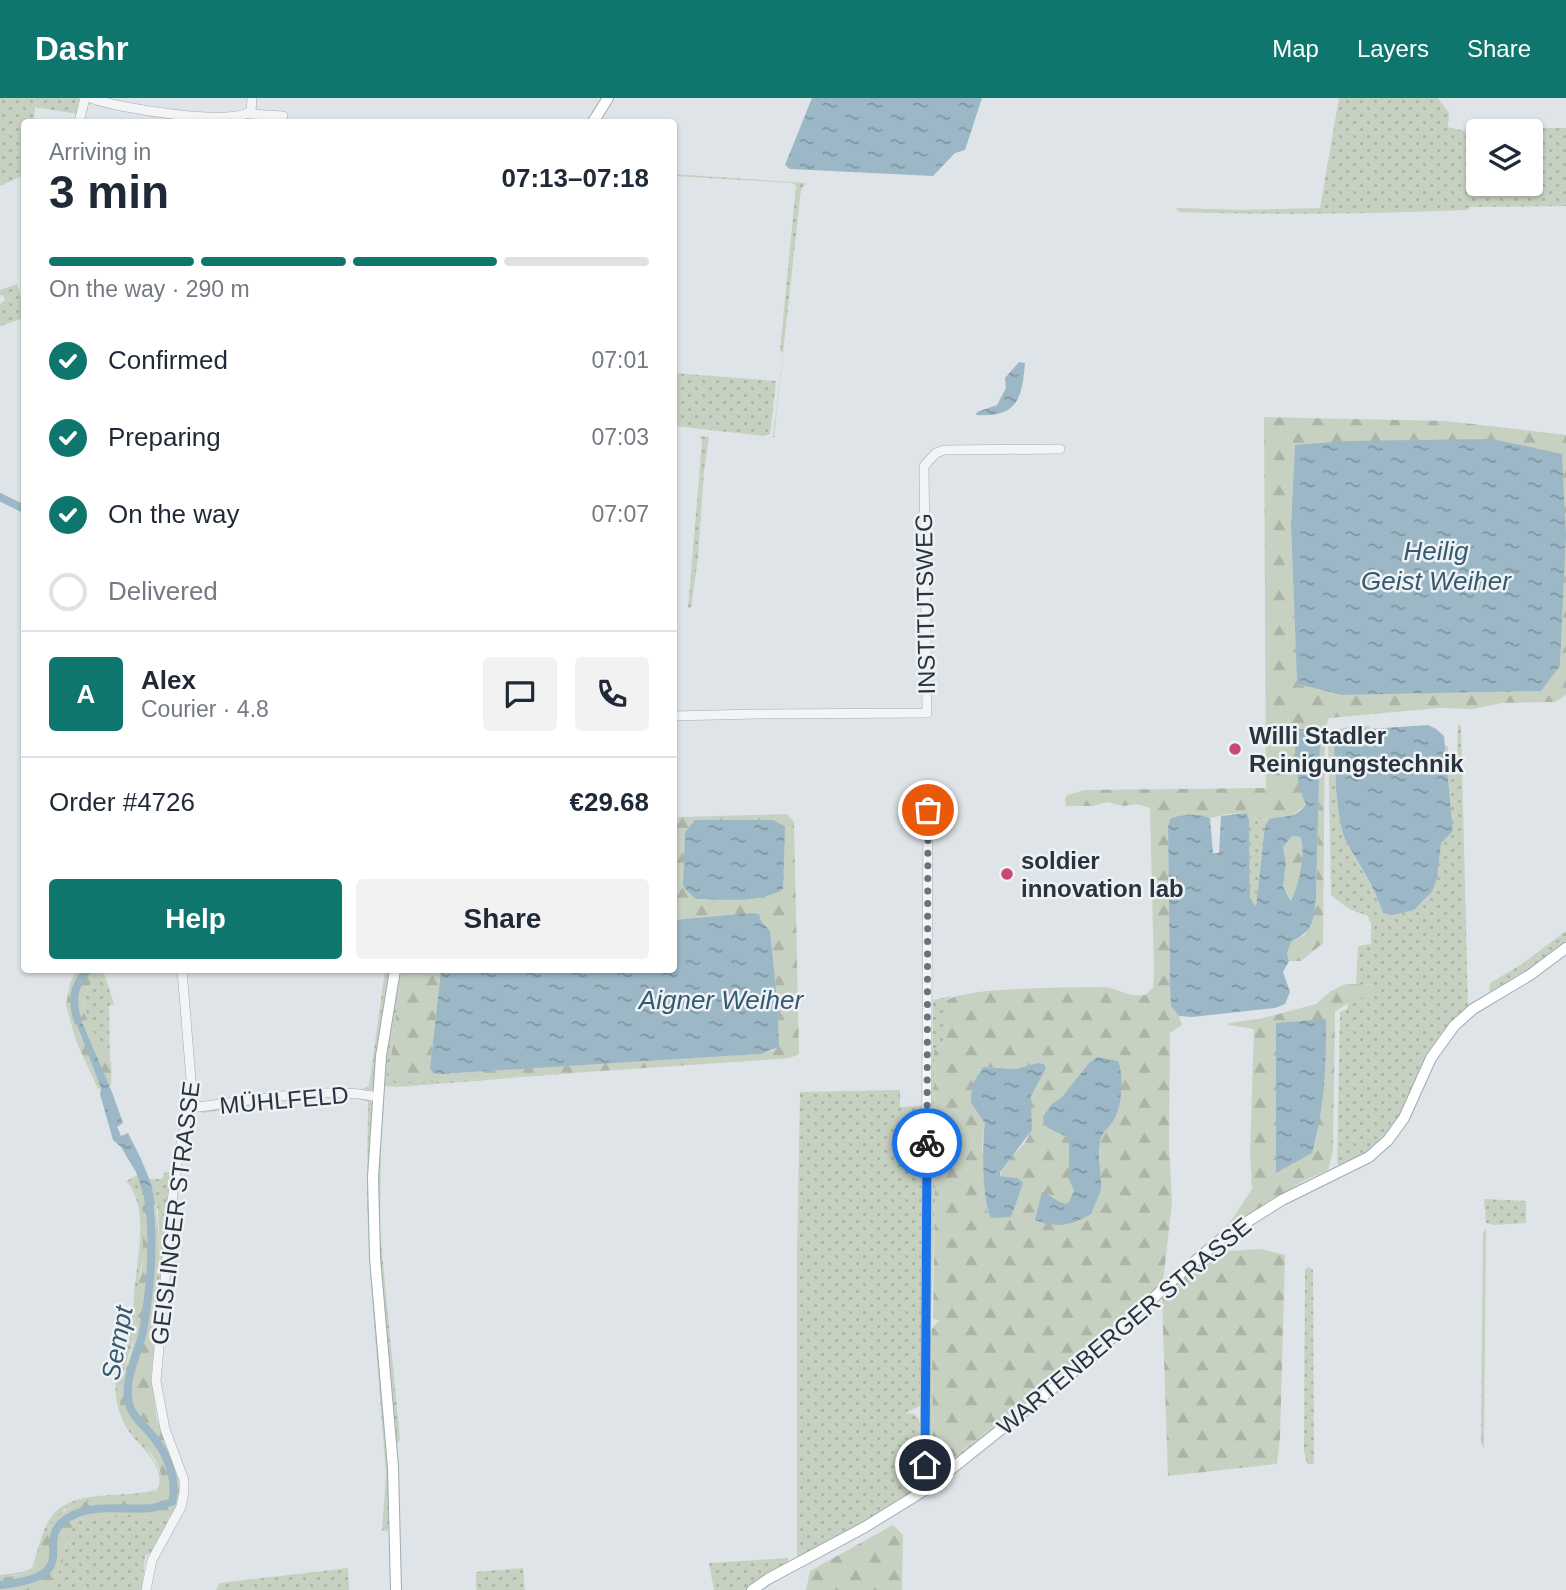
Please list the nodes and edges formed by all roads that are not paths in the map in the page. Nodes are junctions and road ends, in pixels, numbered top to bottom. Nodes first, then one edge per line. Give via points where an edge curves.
1 (85, 98) edge
2 (91, 98) edge
3 (252, 98) edge
4 (608, 98) edge
5 (248, 114) junction
6 (282, 116) dead end
7 (80, 119) edge
8 (181, 119) edge
9 (595, 119) edge
10 (1059, 449) dead end
11 (677, 716) edge
12 (928, 788) dead end
13 (1566, 948) edge
14 (182, 973) edge
15 (395, 973) edge
16 (377, 1097) junction
17 (190, 1108) junction
18 (925, 1490) junction
19 (146, 1590) edge
20 (396, 1590) edge
21 (752, 1590) edge

1 - 7 street
2 - 8 street
3 - 5 street
4 - 9 main road
5 - 6 street
5 - 8 street
10 - 11 street, INSTITUTSWEG via 944,450 924,466 927,713
12 - 18 street
13 - 18 main road, WARTENBERGER STRASSE via 1454,1026 1431,1058 1404,1118 1379,1148 1226,1235 1092,1357
14 - 17 street, GEISLINGER STRASSE via 192,1074
15 - 16 main road
16 - 17 street, MÜHLFELD via 326,1093
16 - 20 main road via 374,1236 388,1394
17 - 19 street, GEISLINGER STRASSE via 172,1202 156,1381 165,1429 184,1480 181,1507 152,1560
18 - 21 main road, WARTENBERGER STRASSE

